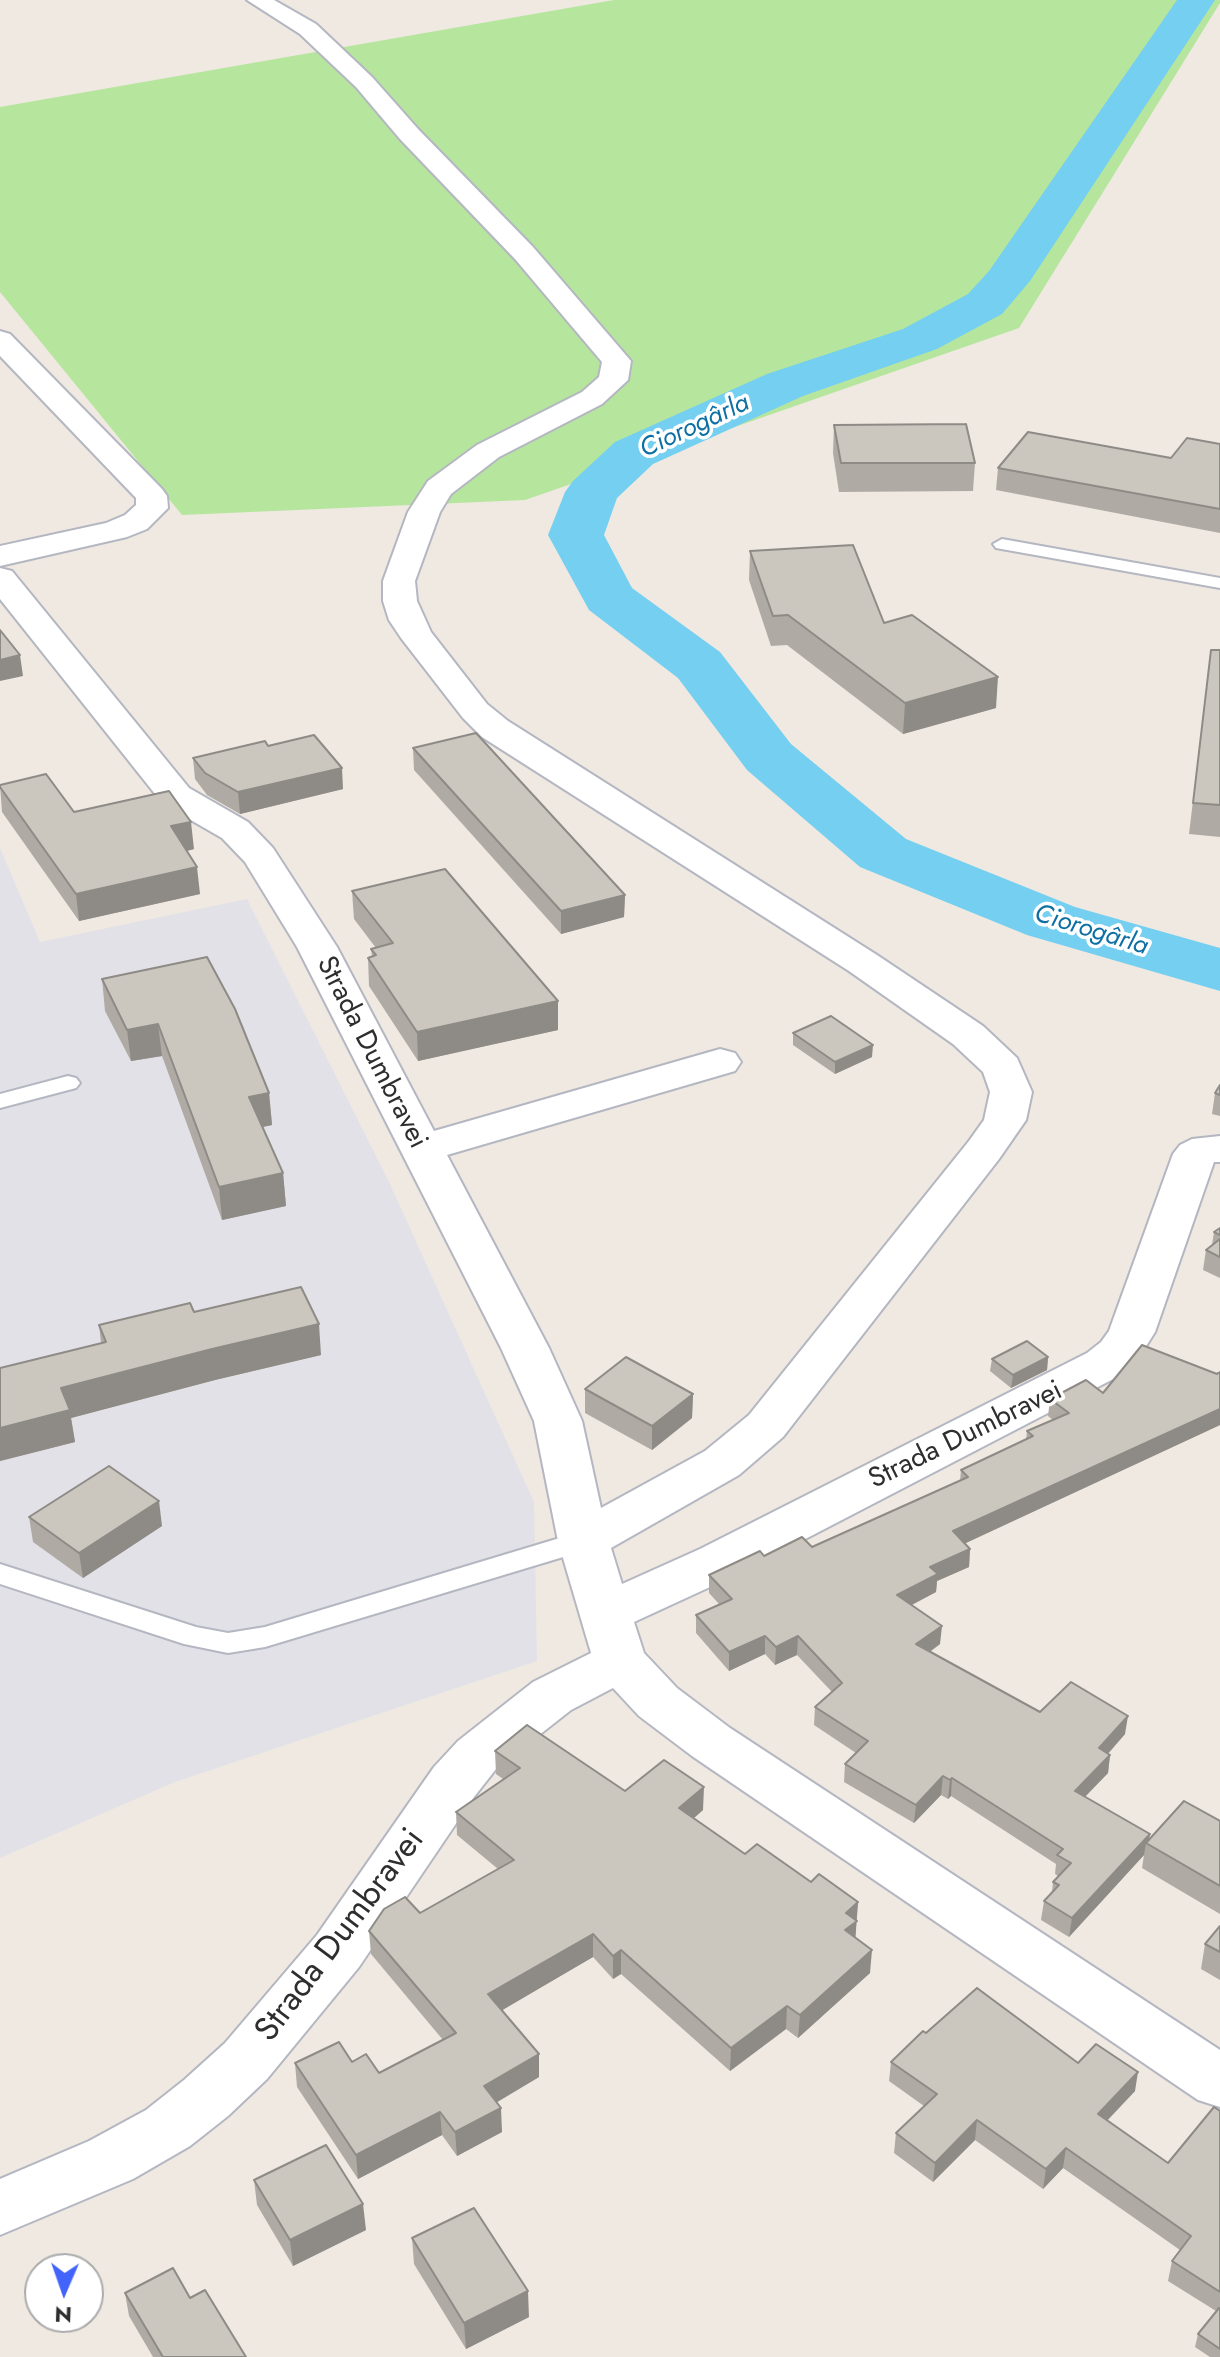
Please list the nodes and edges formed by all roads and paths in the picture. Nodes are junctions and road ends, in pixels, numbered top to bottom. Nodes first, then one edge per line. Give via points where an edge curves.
1 (258, 0) edge
2 (0, 340) edge
3 (1002, 544) dead end
4 (0, 556) edge
5 (0, 578) edge
6 (1220, 583) edge
7 (720, 1062) dead end
8 (68, 1083) dead end
9 (0, 1101) edge
10 (420, 1149) junction
11 (1214, 1149) edge
12 (583, 1541) junction
13 (0, 1574) edge
14 (613, 1637) junction
15 (1220, 2082) edge
16 (0, 2208) edge

1 - 12 street via 308,29 356,74 617,361 613,380 592,398 488,451 439,488 424,512 399,581 400,601 412,629 495,729 968,1035 1002,1067 1011,1092 1005,1120 984,1150 766,1426 722,1463
2 - 4 street via 151,496 152,508 116,530
3 - 6 lane
5 - 10 street, Strada Dumbravei via 176,796 235,830 260,856 317,947
7 - 10 street
8 - 9 lane
10 - 12 street, Strada Dumbravei via 558,1421
11 - 14 street, Strada Dumbravei via 1195,1154 1132,1332 1118,1353 718,1562
12 - 13 lane via 265,1637 228,1643 194,1637
12 - 14 street, Strada Dumbravei
14 - 15 street, Strada Dumbravei via 658,1702 711,1742
14 - 16 street, Strada Dumbravei via 552,1696 477,1755 338,1951 246,2061 168,2128 111,2160

